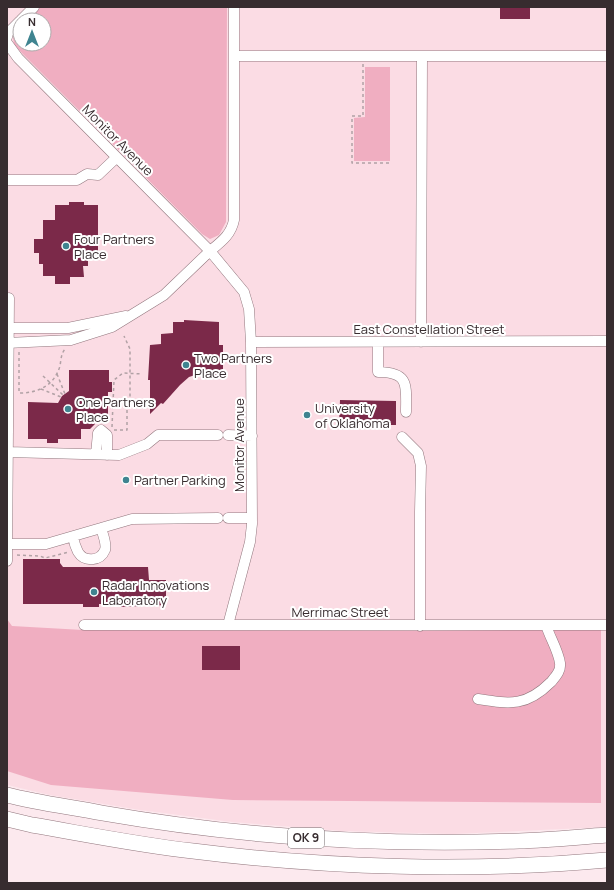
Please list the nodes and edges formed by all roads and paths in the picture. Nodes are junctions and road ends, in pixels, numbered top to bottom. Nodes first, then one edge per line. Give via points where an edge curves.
1 (234, 7) edge
2 (8, 40) edge
3 (234, 56) junction
4 (363, 56) junction
5 (422, 56) junction
6 (607, 56) edge
7 (116, 158) junction
8 (391, 163) dead end
9 (7, 180) edge
10 (210, 251) junction
11 (9, 298) dead end
12 (130, 315) junction
13 (8, 328) edge
14 (56, 328) junction
15 (124, 336) dead end
16 (56, 341) junction
17 (607, 341) edge
18 (251, 342) junction
19 (378, 342) junction
20 (421, 342) junction
21 (8, 343) edge
22 (69, 347) dead end
23 (20, 351) dead end
24 (130, 373) junction
25 (57, 374) junction
26 (142, 374) dead end
27 (42, 376) dead end
28 (50, 383) junction
29 (41, 389) junction
30 (63, 396) junction
31 (112, 403) junction
32 (130, 403) junction
33 (406, 412) dead end
34 (252, 436) junction
35 (402, 437) dead end
36 (8, 452) edge
37 (96, 454) junction
38 (107, 454) junction
39 (252, 518) junction
40 (101, 528) junction
41 (73, 537) junction
42 (8, 544) edge
43 (71, 551) dead end
44 (17, 555) dead end
45 (7, 561) edge
46 (84, 625) dead end
47 (228, 625) junction
48 (546, 625) junction
49 (607, 625) edge
50 (420, 626) junction
51 (478, 699) dead end
52 (7, 795) edge
53 (7, 819) edge
54 (607, 835) edge
55 (607, 860) edge

1 - 3 street
2 - 7 street, Monitor Avenue via 18,58
3 - 4 street
3 - 10 street via 234,220 226,238
4 - 5 street
4 - 8 path via 363,116 352,116 352,163
5 - 6 street
5 - 20 street
7 - 9 street via 98,175 87,174 77,180
7 - 10 street, Monitor Avenue
10 - 12 street via 164,295
10 - 18 street, Monitor Avenue via 248,300
11 - 13 street
12 - 14 street via 83,326
12 - 16 street via 112,327 96,333
13 - 14 street
13 - 21 street
14 - 16 street
15 - 24 path via 130,349
16 - 21 street
17 - 20 street, East Constellation Street
18 - 19 street, East Constellation Street
18 - 34 street, Monitor Avenue
19 - 20 street, East Constellation Street
19 - 33 street via 378,372 395,373 405,381
21 - 36 street
22 - 25 path via 63,352
23 - 29 path via 19,393
24 - 26 path
24 - 31 path via 120,374 114,380
24 - 32 path
25 - 28 path
25 - 30 path
27 - 28 path
28 - 29 path
28 - 30 path
29 - 30 path
31 - 32 path
31 - 32 path via 114,430 127,430 127,405
34 - 38 street via 158,435 147,444 119,454
34 - 39 street, Monitor Avenue
35 - 50 street via 418,453 422,466
36 - 37 street
36 - 42 street
37 - 38 street
37 - 38 street via 98,433 101,430 107,435
39 - 40 street via 140,518
39 - 47 street, Monitor Avenue via 250,542
40 - 41 street
40 - 41 street via 105,550 95,559 81,555
41 - 42 street via 46,544
42 - 45 street
43 - 44 path via 45,558
46 - 47 street, Merrimac Street
47 - 50 street, Merrimac Street
48 - 49 street, Merrimac Street
48 - 50 street, Merrimac Street
48 - 51 street via 560,664 556,676 531,698 521,702 505,703
52 - 54 highway, OK 9 via 155,822 259,835 447,842 520,841
53 - 55 highway, OK 9 via 193,851 334,864 457,866

